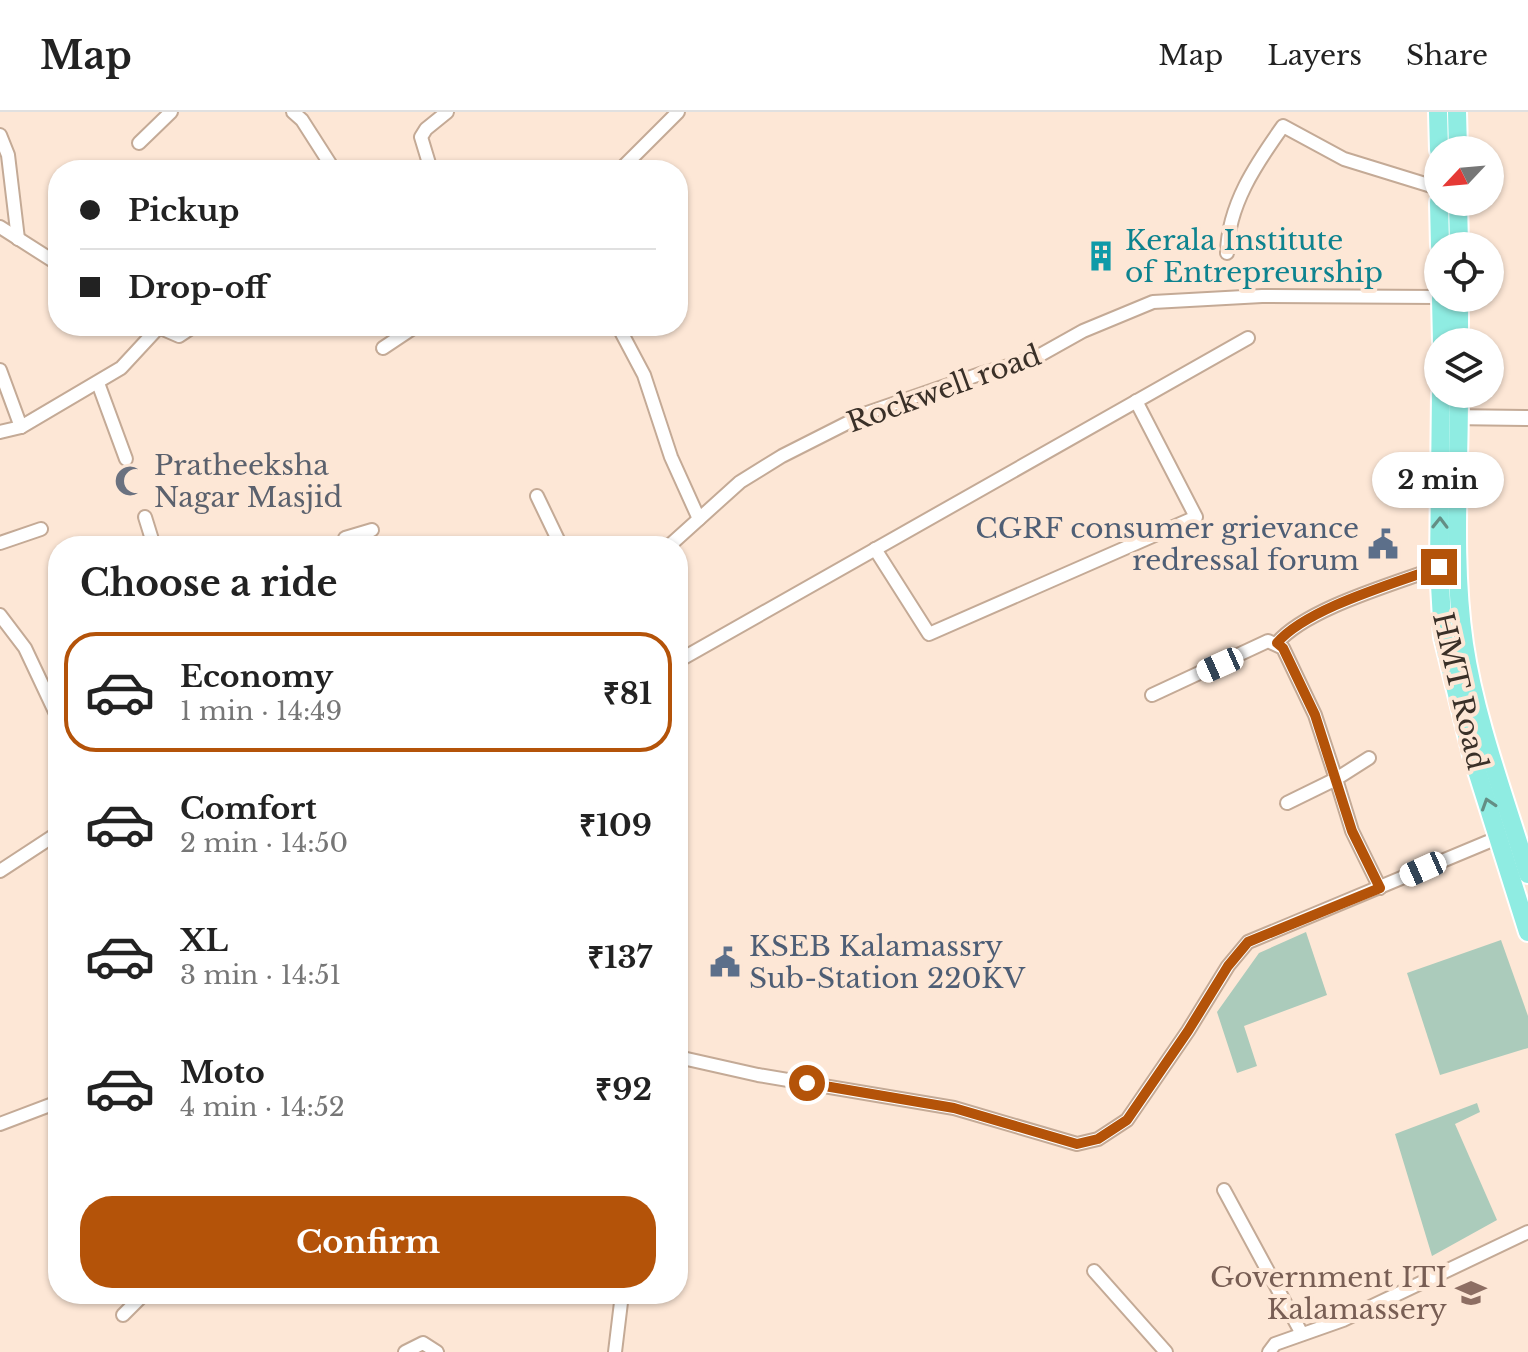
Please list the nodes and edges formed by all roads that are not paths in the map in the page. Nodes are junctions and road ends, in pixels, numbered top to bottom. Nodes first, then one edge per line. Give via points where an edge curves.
1 (171, 112) edge
2 (293, 112) edge
3 (447, 112) edge
4 (678, 112) edge
5 (1438, 112) edge
6 (1457, 112) edge
7 (0, 135) edge
8 (1439, 136) edge
9 (1458, 136) edge
10 (139, 143) dead end
11 (0, 154) edge
12 (328, 160) edge
13 (428, 160) edge
14 (630, 160) edge
15 (1424, 184) edge
16 (0, 225) edge
17 (18, 239) junction
18 (1227, 253) dead end
19 (48, 258) edge
20 (1424, 297) edge
21 (150, 336) edge
22 (401, 336) edge
23 (623, 336) edge
24 (1248, 338) dead end
25 (383, 348) dead end
26 (0, 370) edge
27 (98, 383) junction
28 (1136, 401) junction
29 (1446, 408) edge
30 (1454, 408) edge
31 (1450, 417) junction
32 (1528, 418) edge
33 (21, 427) junction
34 (0, 432) edge
35 (126, 459) dead end
36 (537, 496) dead end
37 (145, 517) dead end
38 (699, 519) junction
39 (41, 529) dead end
40 (372, 530) dead end
41 (151, 536) edge
42 (352, 536) edge
43 (556, 536) edge
44 (680, 536) edge
45 (0, 543) edge
46 (875, 549) junction
47 (1439, 567) junction
48 (0, 615) edge
49 (1277, 643) junction
50 (688, 655) edge
51 (1152, 695) dead end
52 (48, 697) edge
53 (1369, 758) dead end
54 (1336, 779) junction
55 (1287, 803) dead end
56 (1506, 834) junction
57 (48, 840) edge
58 (0, 871) edge
59 (1528, 874) edge
60 (1380, 888) junction
61 (1528, 932) edge
62 (688, 1059) edge
63 (48, 1106) edge
64 (0, 1124) edge
65 (1224, 1190) dead end
66 (1528, 1232) edge
67 (1094, 1271) dead end
68 (134, 1304) edge
69 (621, 1304) edge
70 (123, 1315) dead end
71 (1302, 1334) junction
72 (405, 1352) edge
73 (437, 1352) edge
74 (615, 1352) edge
75 (1166, 1352) edge
76 (1269, 1352) edge

1 - 10 street
2 - 12 street
3 - 13 street via 421,137
4 - 14 street
5 - 8 main road
6 - 9 main road
7 - 17 street via 8,155
11 - 16 street via 10,173 10,199 9,220
15 - 18 street via 1344,159 1283,126 1250,173 1227,231
16 - 17 street
17 - 19 street
20 - 38 street, Rockwell road via 1153,302 1033,359 867,413 740,482
21 - 27 street via 121,368
22 - 25 street
23 - 38 street via 644,375 671,457
24 - 28 street
26 - 33 street
27 - 33 street
27 - 35 street
28 - 46 street
28 - 46 street via 1196,517 929,634
29 - 31 main road, HMT Road
30 - 31 main road, HMT Road
31 - 32 street
47 -> 31 main road, HMT Road
31 - 56 main road, HMT Road via 1464,648
33 - 34 street
36 - 43 street
37 - 41 street
38 - 44 street, Rockwell road
39 - 45 street
40 - 42 street
46 - 50 street
47 - 49 street via 1320,612
56 -> 47 main road, HMT Road via 1454,686 1443,637
48 - 52 street via 25,648
49 - 51 street via 1268,641
49 - 54 street via 1315,715
53 - 54 street
54 - 55 street
54 - 60 street via 1352,831
56 - 59 main road, HMT Road
56 - 60 street
56 - 61 main road, HMT Road
57 - 58 street
60 - 62 street via 1248,942 1127,1120 1098,1139 1077,1144 954,1108
63 - 64 street
65 - 71 street
66 - 71 street via 1343,1320
67 - 75 street
68 - 70 street
69 - 74 street
71 - 76 street via 1275,1344
72 - 73 street via 423,1343

